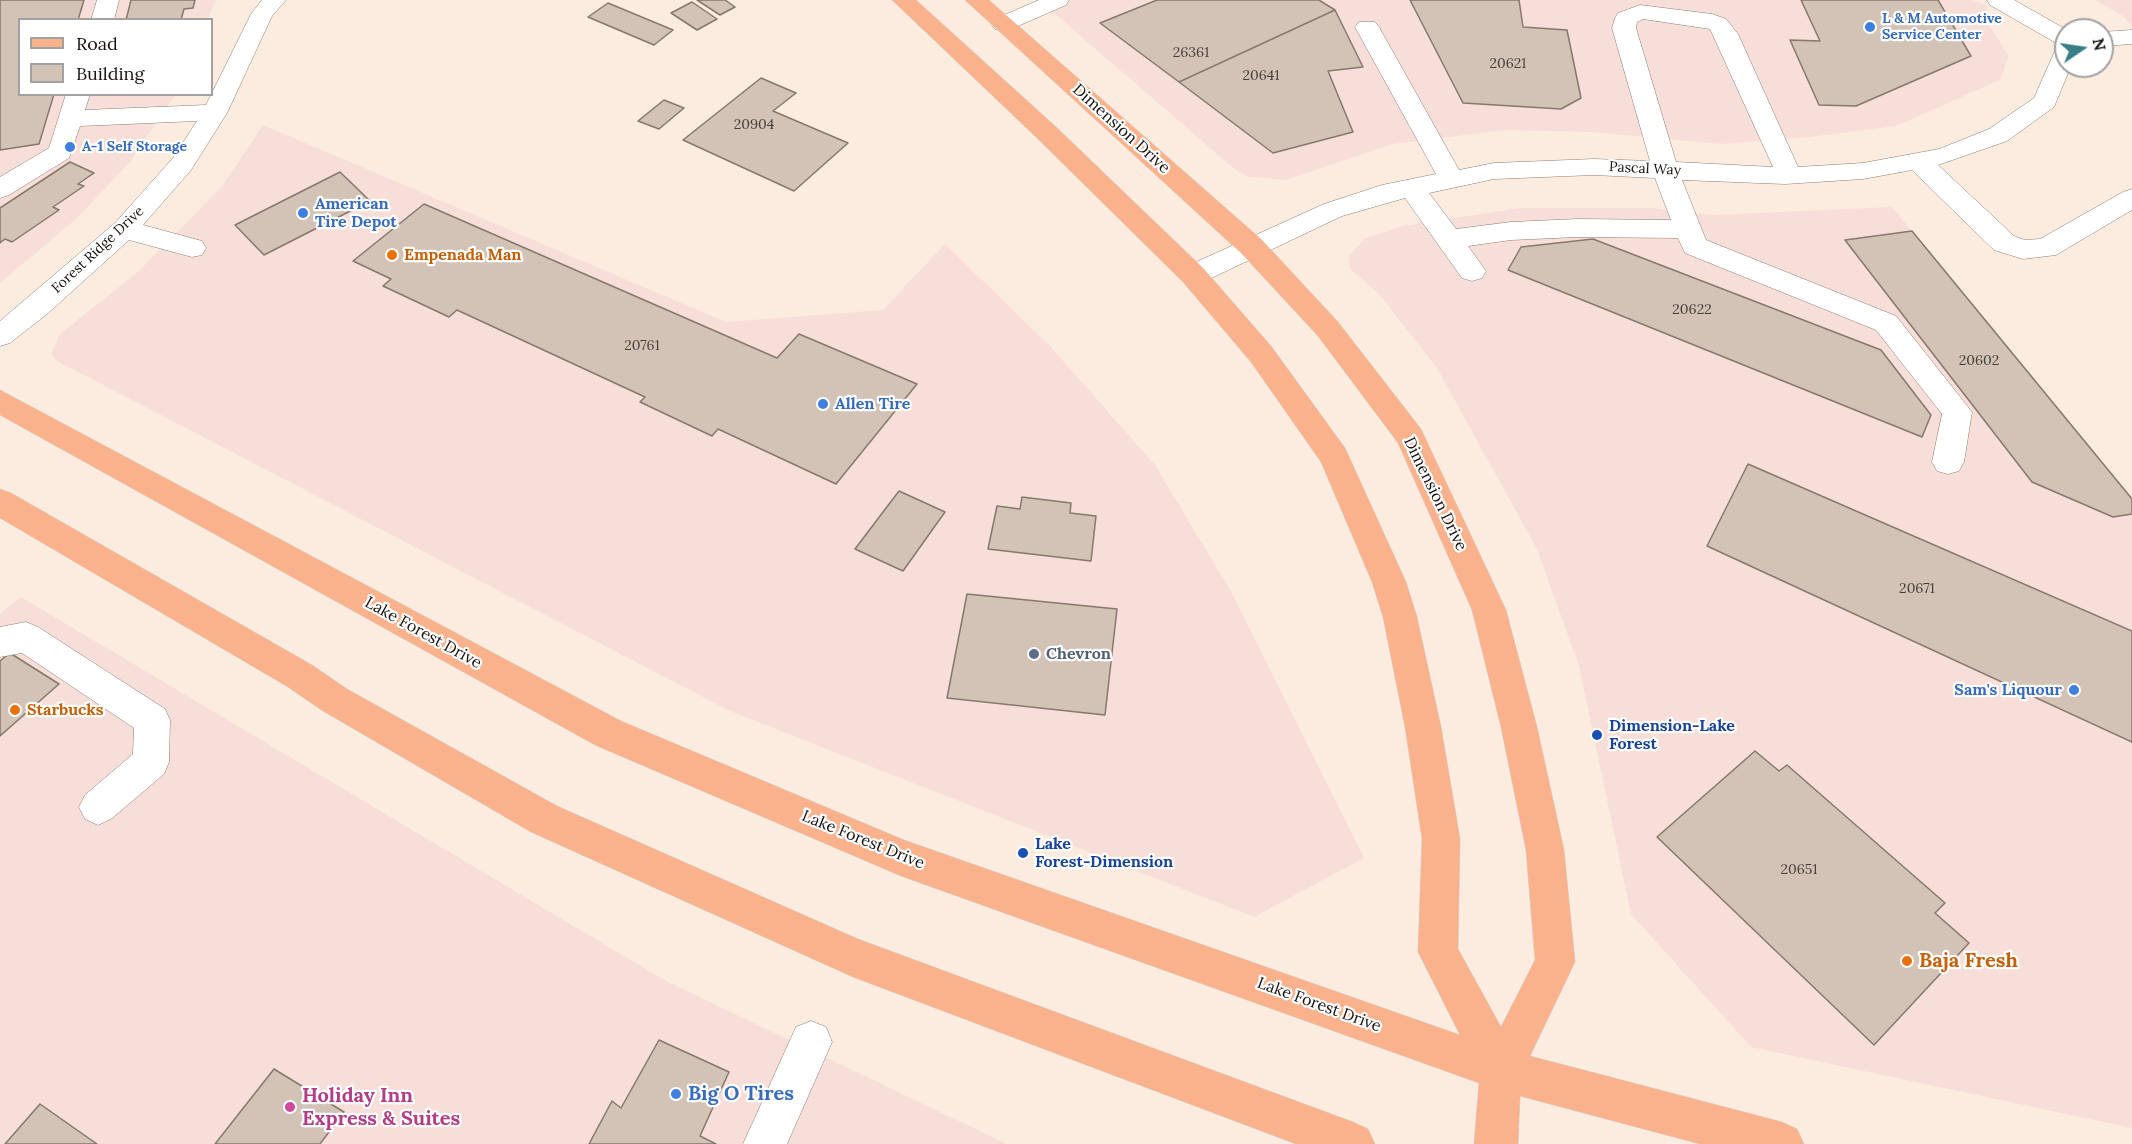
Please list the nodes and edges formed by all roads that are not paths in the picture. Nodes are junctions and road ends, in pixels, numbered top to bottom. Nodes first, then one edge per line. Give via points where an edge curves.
1 (108, 0) edge
2 (275, 0) edge
3 (903, 0) edge
4 (976, 0) edge
5 (1058, 0) edge
6 (1998, 0) edge
7 (103, 18) edge
8 (1003, 24) junction
9 (1367, 27) dead end
10 (2054, 32) edge
11 (2132, 37) edge
12 (2114, 38) edge
13 (2054, 78) edge
14 (77, 96) edge
15 (215, 113) junction
16 (70, 120) junction
17 (1918, 161) junction
18 (1665, 170) junction
19 (1789, 176) junction
20 (1451, 179) junction
21 (1411, 187) junction
22 (0, 189) edge
23 (2132, 198) edge
24 (124, 229) junction
25 (1688, 229) junction
26 (1449, 240) junction
27 (1252, 247) junction
28 (192, 248) dead end
29 (1472, 271) dead end
30 (1192, 275) junction
31 (0, 336) edge
32 (0, 400) edge
33 (1948, 462) dead end
34 (0, 502) edge
35 (0, 642) edge
36 (98, 807) dead end
37 (811, 1042) dead end
38 (1501, 1070) junction
39 (765, 1144) edge
40 (1353, 1144) edge
41 (1496, 1144) edge
42 (1782, 1144) edge

1 - 7 street
2 - 15 street, Forest Ridge Drive via 262,14
3 - 30 main road
4 - 8 main road, Dimension Drive
5 - 8 street
6 - 10 street
8 - 27 main road, Dimension Drive
9 - 20 street
11 - 12 street
13 - 17 street, Pascal Way via 2044,102 1998,135 1944,156
14 - 16 street
15 - 16 street
15 - 24 street, Forest Ridge Drive via 182,164
16 - 22 street via 60,152
17 - 19 street, Pascal Way via 1863,171
17 - 23 street via 2004,243 2023,250 2046,248
18 - 19 street, Pascal Way
18 - 19 street via 1624,28 1626,18 1640,12 1718,24 1726,34
18 - 20 street, Pascal Way via 1594,167 1494,171
18 - 25 street
20 - 21 street, Pascal Way
21 - 26 street
21 - 27 street, Pascal Way via 1333,210
24 - 28 street
24 - 31 street, Forest Ridge Drive
25 - 26 street via 1511,231
25 - 33 street via 1695,246 1886,323 1957,412
26 - 29 street
27 - 30 street, Pascal Way
27 - 38 main road, Dimension Drive via 1328,329 1410,437 1489,610 1545,850 1555,962
30 - 38 main road via 1261,354 1334,457 1389,582 1423,727 1441,839 1438,952
32 - 38 main road, Lake Forest Drive via 608,733 901,857
34 - 40 main road via 544,819 853,957
35 - 36 street via 26,637 152,720 152,762
37 - 39 street
38 - 41 main road, Dimension Drive
38 - 42 main road, Lake Forest Drive

